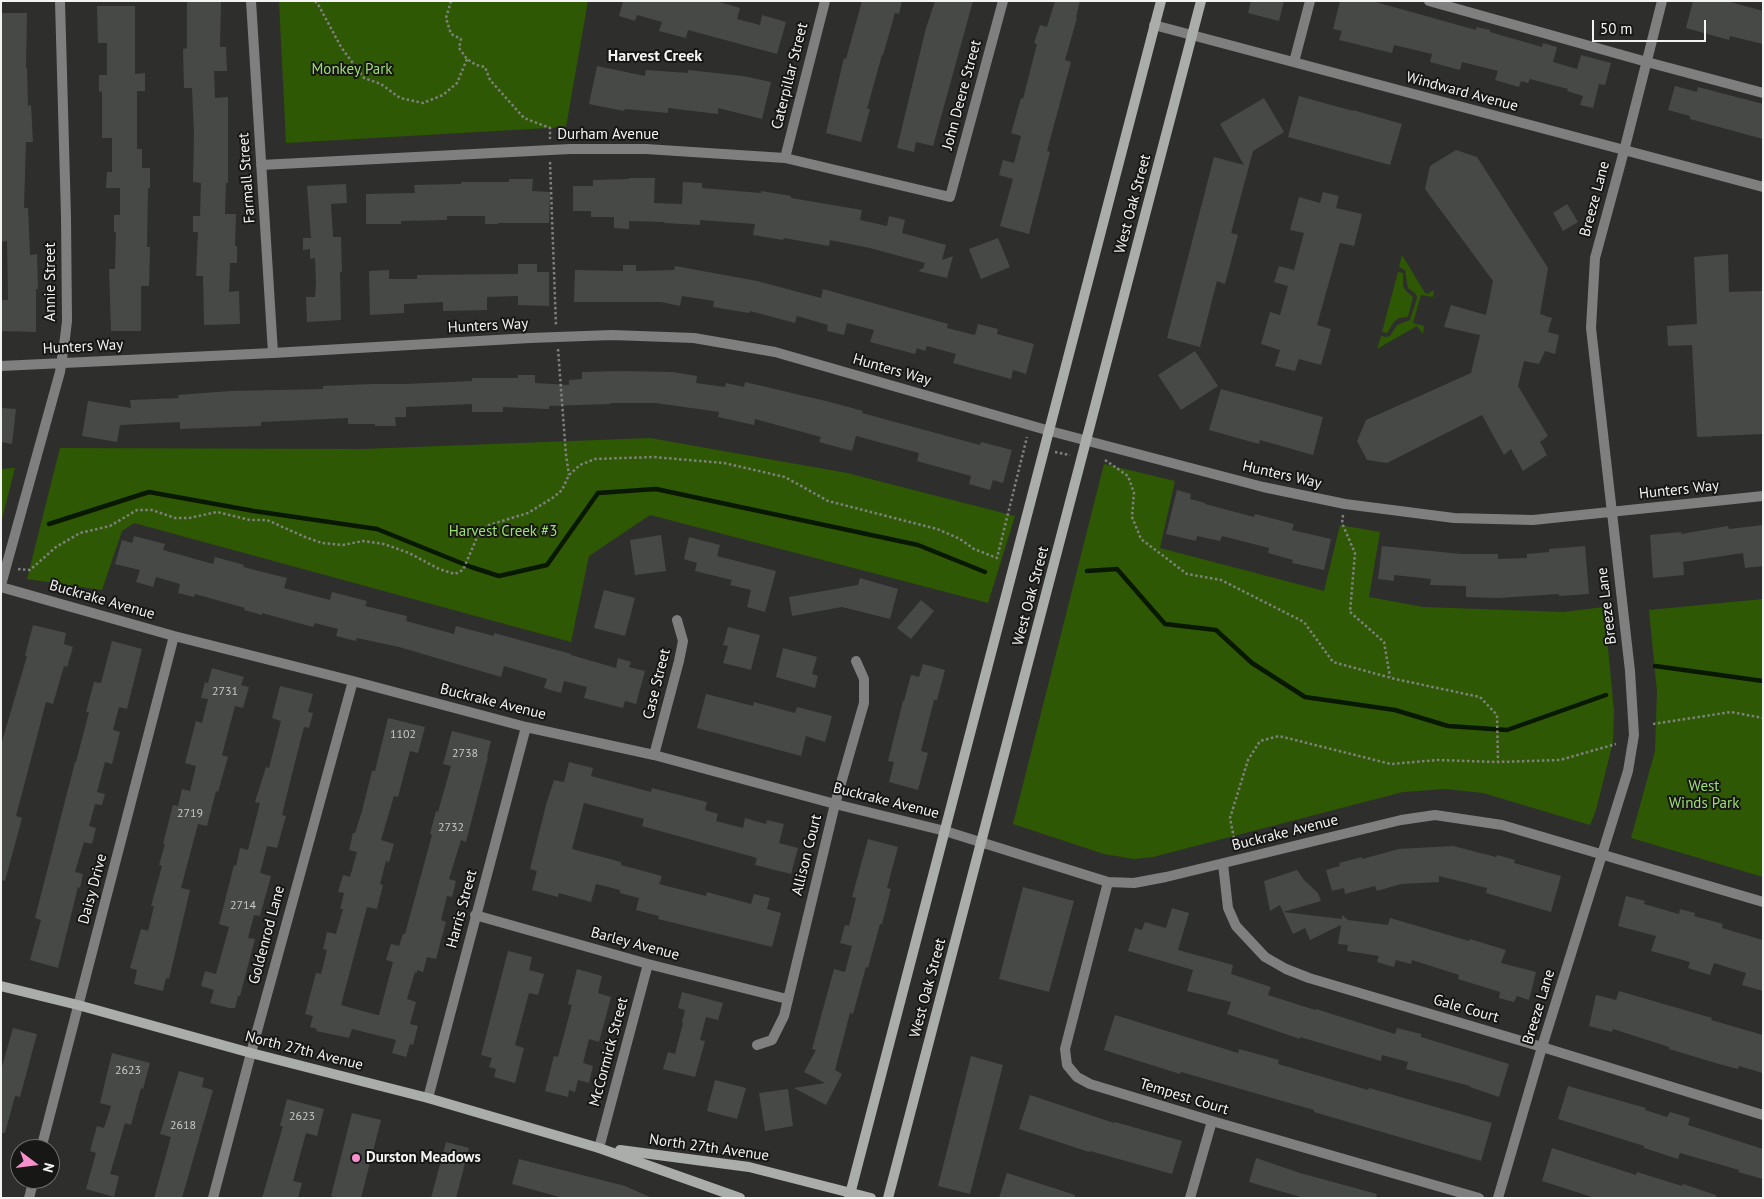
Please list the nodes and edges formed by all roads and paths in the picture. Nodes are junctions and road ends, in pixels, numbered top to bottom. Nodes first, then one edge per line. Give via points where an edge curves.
1 (60, 1) edge
2 (251, 1) edge
3 (315, 1) edge
4 (451, 1) edge
5 (825, 1) edge
6 (1003, 1) edge
7 (1161, 1) edge
8 (1201, 1) edge
9 (1310, 1) edge
10 (1429, 1) edge
11 (1662, 1) edge
12 (1154, 25) junction
13 (1192, 35) junction
14 (467, 59) junction
15 (1294, 62) junction
16 (1646, 62) junction
17 (1763, 93) edge
18 (550, 150) junction
19 (1624, 151) junction
20 (785, 158) junction
21 (261, 166) junction
22 (1763, 187) edge
23 (950, 197) joint
24 (557, 337) junction
25 (273, 353) junction
26 (61, 363) junction
27 (1, 366) edge
28 (1050, 431) junction
29 (1033, 438) dead end
30 (1086, 441) junction
31 (1054, 452) dead end
32 (1076, 457) dead end
33 (1103, 458) dead end
34 (569, 475) junction
35 (1763, 496) edge
36 (1345, 504) junction
37 (1611, 512) junction
38 (6, 568) junction
39 (1, 586) edge
40 (677, 620) dead end
41 (174, 636) junction
42 (856, 661) dead end
43 (1390, 677) junction
44 (353, 681) junction
45 (1763, 718) edge
46 (1653, 724) dead end
47 (526, 727) junction
48 (1616, 744) dead end
49 (654, 755) junction
50 (1498, 762) junction
51 (835, 804) junction
52 (945, 831) junction
53 (982, 844) junction
54 (1602, 854) junction
55 (1238, 860) junction
56 (1223, 864) junction
57 (1108, 882) junction
58 (1763, 902) edge
59 (475, 916) junction
60 (648, 964) junction
61 (1, 986) edge
62 (788, 999) junction
63 (78, 1005) junction
64 (757, 1044) dead end
65 (1542, 1047) junction
66 (251, 1053) junction
67 (428, 1098) junction
68 (1763, 1115) edge
69 (1212, 1121) junction
70 (44, 1139) edge
71 (600, 1148) junction
72 (850, 1195) edge
73 (213, 1198) edge
74 (740, 1198) edge
75 (871, 1198) edge
76 (888, 1198) edge
77 (1190, 1198) edge
78 (1479, 1198) edge
79 (1498, 1198) edge

1 - 26 street, Annie Street via 67,321
2 - 21 street, Farmall Street
3 - 14 path via 341,47 364,78 381,84 400,98 424,103 443,95 457,83
4 - 14 path via 446,18 451,34 461,39 459,48
5 - 20 street, Caterpillar Street
6 - 23 street, John Deere Street
7 - 12 main road, West Oak Street
8 - 13 main road, West Oak Street
9 - 15 street
10 - 16 street
11 - 16 street, Breeze Lane
12 - 13 street, Windward Avenue
12 - 28 main road, West Oak Street
13 - 15 street, Windward Avenue
13 - 30 main road, West Oak Street
14 - 18 path via 485,67 490,80 524,118 550,128
15 - 19 street, Windward Avenue
16 - 17 street
16 - 19 street, Breeze Lane
18 - 20 street, Durham Avenue via 646,149
18 - 21 street, Durham Avenue
18 - 24 path
19 - 22 street, Windward Avenue
19 - 37 street, Breeze Lane via 1595,258 1591,328
20 - 23 street, Durham Avenue
21 - 25 street, Farmall Street
24 - 25 street, Hunters Way
24 - 28 street, Hunters Way via 694,338 776,352
24 - 34 path
25 - 26 street, Hunters Way
26 - 27 street, Hunters Way
26 - 38 street, Annie Street
28 - 30 street, Hunters Way
28 - 52 main road, West Oak Street
29 - 34 path via 1027,436 997,558 937,529 828,501 785,477 724,464 653,457 595,459
30 - 36 street, Hunters Way
30 - 53 main road, West Oak Street
31 - 32 path
33 - 43 path via 1128,476 1134,493 1132,517 1140,539 1187,574 1221,580 1304,622 1333,662
34 - 38 path via 562,490 554,497 528,513 489,525 478,535 463,570 455,574 384,544 363,541 322,543 267,520 250,520 217,512 175,518 152,510 137,510 110,526 80,533 56,547 30,570
35 - 37 street, Hunters Way
36 - 37 street, Hunters Way via 1489,520 1534,520
36 - 43 path via 1342,523 1355,553 1350,612 1384,642
37 - 54 street, Breeze Lane via 1630,671 1634,735 1628,771
38 - 39 street, Annie Street
39 - 41 street, Buckrake Avenue
40 - 49 street, Case Street via 682,641 680,661
41 - 44 street, Buckrake Avenue
41 - 63 street, Daisy Drive
42 - 51 street, Allison Court via 864,679 864,703
43 - 50 path via 1480,697 1497,715
44 - 47 street, Buckrake Avenue
44 - 66 street, Goldenrod Lane
45 - 46 path via 1731,712
47 - 49 street, Buckrake Avenue
47 - 59 street, Harris Street
48 - 50 path via 1560,760
49 - 51 street, Buckrake Avenue
50 - 55 path via 1436,760 1391,764 1279,736 1260,741 1248,760 1230,818
51 - 52 street, Buckrake Avenue
51 - 62 street, Allison Court
52 - 53 street, Buckrake Avenue
52 - 72 main road, West Oak Street
53 - 57 street, Buckrake Avenue
53 - 76 main road, West Oak Street
54 - 55 street, Buckrake Avenue via 1502,825 1435,815 1401,820
54 - 58 street, Buckrake Avenue
54 - 65 street, Breeze Lane
55 - 56 street, Buckrake Avenue
56 - 57 street, Buckrake Avenue via 1134,883
56 - 65 street, Gale Court via 1228,908 1236,926 1265,957 1308,978
57 - 69 street, Tempest Court via 1065,1049 1067,1065 1090,1084
59 - 60 street, Barley Avenue
59 - 67 street, Harris Street
60 - 62 street, Barley Avenue
60 - 71 street, McCormick Street
61 - 63 main road, North 27th Avenue
62 - 64 street, Allison Court via 781,1024 772,1040
63 - 66 main road, North 27th Avenue
63 - 70 street, Daisy Drive
65 - 68 street, Gale Court
65 - 79 street, Breeze Lane
66 - 67 main road, North 27th Avenue
66 - 73 street, Goldenrod Lane
67 - 71 main road, North 27th Avenue
69 - 77 street
69 - 78 street, Tempest Court
71 - 72 main road, North 27th Avenue via 749,1167
71 - 74 main road, North 27th Avenue
72 - 75 main road, North 27th Avenue

